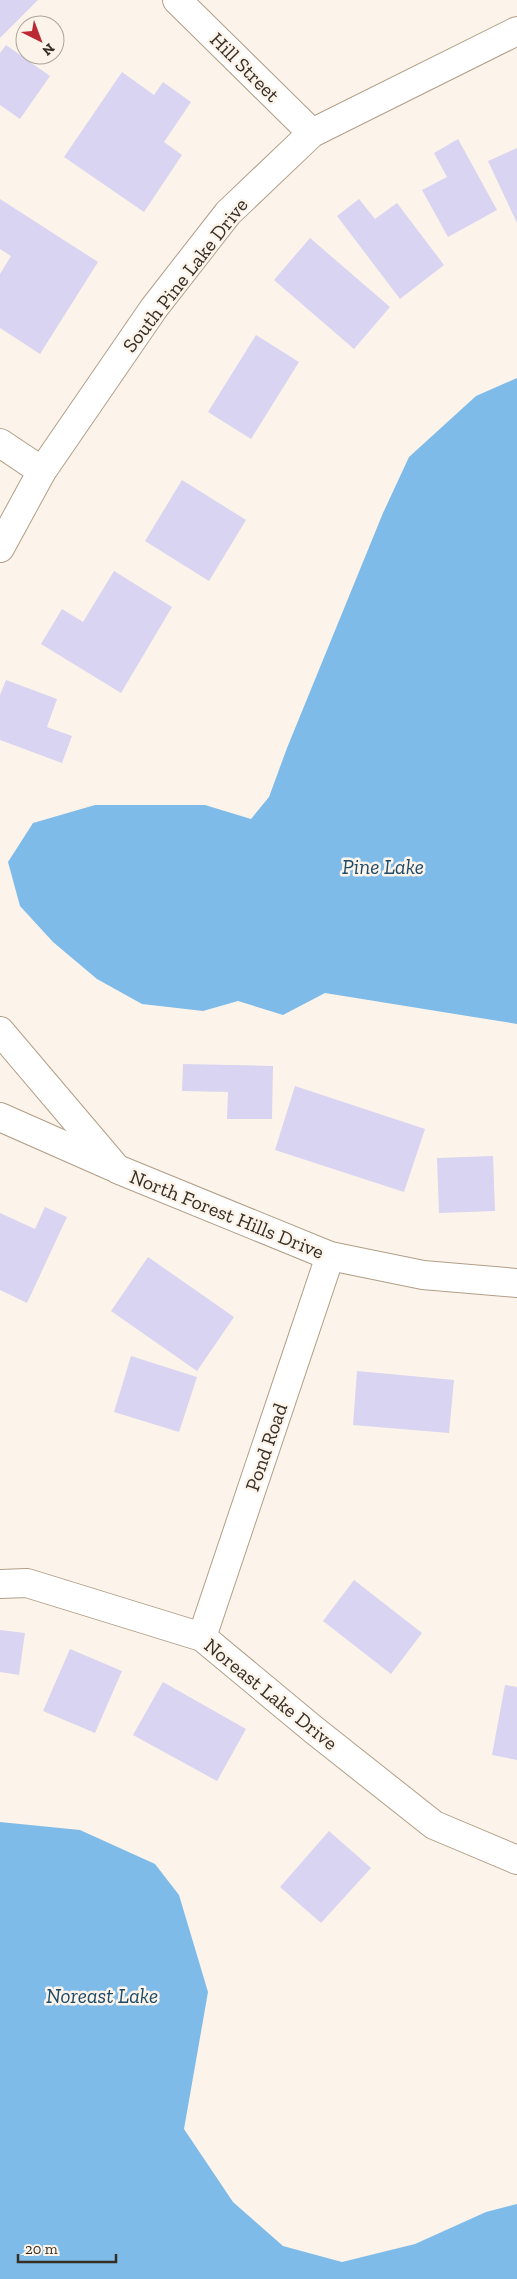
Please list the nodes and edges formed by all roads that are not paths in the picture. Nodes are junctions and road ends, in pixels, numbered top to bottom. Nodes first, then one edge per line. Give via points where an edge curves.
1 (177, 0) edge
2 (517, 31) edge
3 (312, 133) junction
4 (0, 443) edge
5 (42, 471) junction
6 (0, 548) edge
7 (0, 1031) edge
8 (0, 1117) edge
9 (118, 1169) junction
10 (330, 1256) junction
11 (517, 1283) edge
12 (0, 1584) edge
13 (202, 1637) junction
14 (517, 1860) edge

1 - 3 street, Hill Street
2 - 3 street, South Pine Lake Drive
3 - 5 street, South Pine Lake Drive via 228,213 154,308
4 - 5 street
5 - 6 street, South Pine Lake Drive
7 - 9 street, North Forest Hills Drive
8 - 9 street
9 - 10 street, North Forest Hills Drive
10 - 11 street, North Forest Hills Drive via 423,1275
10 - 13 street, Pond Road
12 - 13 street, Noreast Lake Drive via 27,1583
13 - 14 street, Noreast Lake Drive via 434,1825

